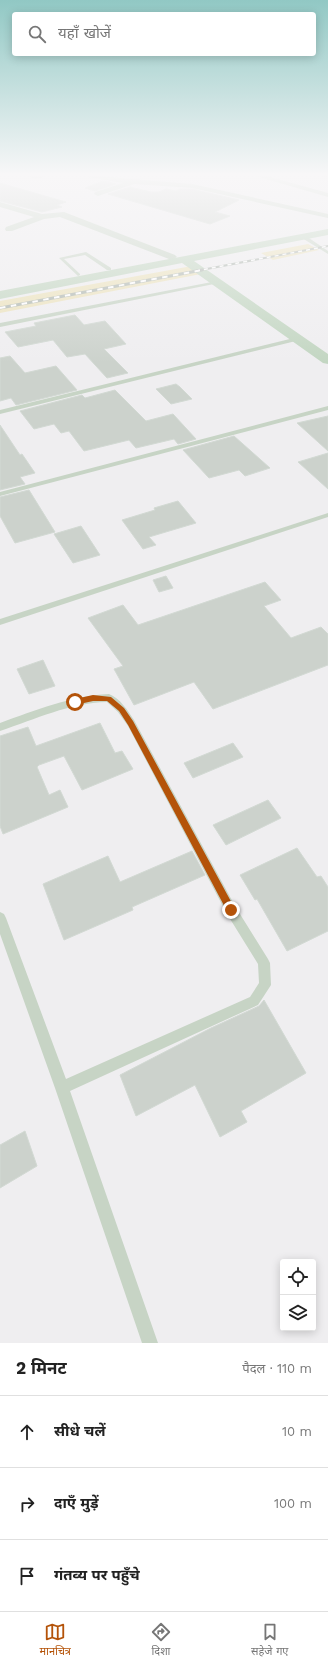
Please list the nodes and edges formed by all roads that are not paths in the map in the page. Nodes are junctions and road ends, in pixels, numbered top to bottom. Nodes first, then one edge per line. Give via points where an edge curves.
1 (123, 238) edge
2 (272, 238) edge
3 (301, 238) edge
4 (305, 238) edge
5 (328, 252) edge
6 (172, 257) junction
7 (185, 260) junction
8 (109, 269) junction
9 (78, 275) junction
10 (217, 282) junction
11 (0, 290) edge
12 (0, 295) edge
13 (0, 324) edge
14 (298, 339) junction
15 (328, 360) edge
16 (328, 408) edge
17 (0, 412) edge
18 (0, 494) edge
19 (328, 515) edge
20 (0, 622) edge
21 (0, 727) edge
22 (0, 918) edge
23 (62, 1088) junction
24 (150, 1343) edge

1 - 6 street
2 - 6 main road
3 - 7 main road
4 - 5 lane
6 - 8 main road
7 - 10 main road
7 - 12 main road
8 - 9 main road
8 - 9 lane via 86,253 61,258
9 - 11 main road
10 - 13 lane
10 - 14 main road
14 - 15 main road
14 - 17 lane
16 - 18 lane
19 - 20 lane
21 - 23 lane via 75,702 109,698 131,723 231,910 264,963 265,985 254,1001
22 - 23 lane
23 - 24 lane

